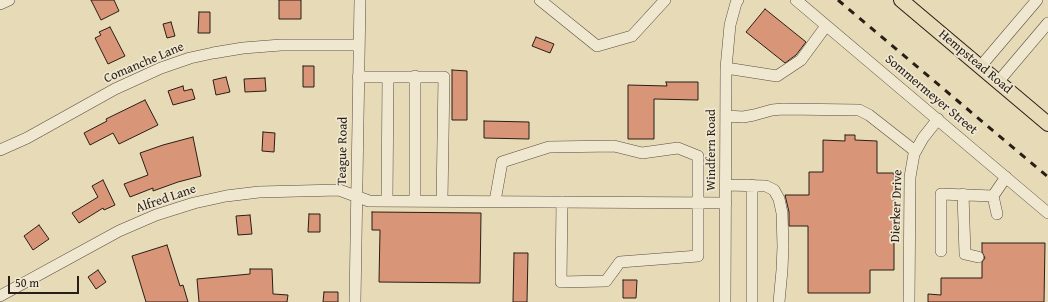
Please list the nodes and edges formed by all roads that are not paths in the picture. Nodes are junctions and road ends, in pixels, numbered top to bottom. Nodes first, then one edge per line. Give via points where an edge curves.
1 (9, 0) edge
2 (360, 0) edge
3 (540, 0) edge
4 (665, 0) edge
5 (738, 0) edge
6 (796, 0) edge
7 (901, 0) edge
8 (1037, 0) edge
9 (0, 4) edge
10 (1048, 24) edge
11 (826, 26) junction
12 (359, 45) junction
13 (980, 66) junction
14 (726, 68) junction
15 (415, 76) junction
16 (358, 77) junction
17 (388, 77) junction
18 (998, 82) junction
19 (726, 116) junction
20 (938, 119) junction
21 (1048, 124) edge
22 (0, 150) edge
23 (916, 151) junction
24 (1006, 177) junction
25 (726, 184) junction
26 (752, 185) junction
27 (963, 194) junction
28 (357, 196) junction
29 (993, 196) junction
30 (386, 201) junction
31 (415, 201) junction
32 (442, 201) junction
33 (495, 202) junction
34 (562, 202) junction
35 (698, 202) junction
36 (726, 202) junction
37 (1048, 213) edge
38 (997, 214) dead end
39 (941, 251) dead end
40 (978, 257) dead end
41 (0, 296) edge
42 (355, 302) edge
43 (725, 302) edge
44 (752, 302) edge
45 (779, 302) edge
46 (909, 302) edge

1 - 9 street
2 - 12 street, Teague Road
3 - 4 street via 597,46 632,36
5 - 14 street, Windfern Road via 730,25
6 - 11 street, Sommermeyer Street
7 - 13 main road, Hempstead Road
8 - 13 street
10 - 18 street
11 - 14 street via 801,60 777,76
11 - 20 street, Sommermeyer Street
12 - 16 street, Teague Road
12 - 22 street, Comanche Lane via 281,45 243,48 190,58 115,89 27,138
13 - 18 main road, Hempstead Road
14 - 19 street, Windfern Road
15 - 17 street
15 - 31 street
15 - 32 street via 444,77
16 - 17 street
16 - 28 street, Teague Road
17 - 30 street
18 - 21 main road, Hempstead Road
19 - 23 street via 744,117 783,109 859,110
19 - 25 street, Windfern Road
20 - 23 street, Dierker Drive
20 - 24 street, Sommermeyer Street
23 - 46 street, Dierker Drive via 910,177
24 - 29 street
24 - 37 street, Sommermeyer Street
25 - 26 street
25 - 36 street, Windfern Road
26 - 44 street
26 - 45 street via 766,186 774,190 780,199 783,246
27 - 29 street
27 - 39 street via 941,194
27 - 40 street via 965,254
28 - 30 street, Alfred Lane via 369,201
28 - 41 street, Alfred Lane via 339,190 259,192 194,203 156,215 119,231
28 - 42 street, Teague Road
29 - 38 street
30 - 31 street, Alfred Lane
31 - 32 street, Alfred Lane
32 - 33 street, Alfred Lane
33 - 34 street, Alfred Lane
33 - 35 street via 502,162 549,147 614,146 642,153 678,148 698,156
34 - 35 street, Alfred Lane
34 - 35 street via 561,282 606,282 620,262 698,256
35 - 36 street, Alfred Lane
36 - 43 street, Windfern Road

